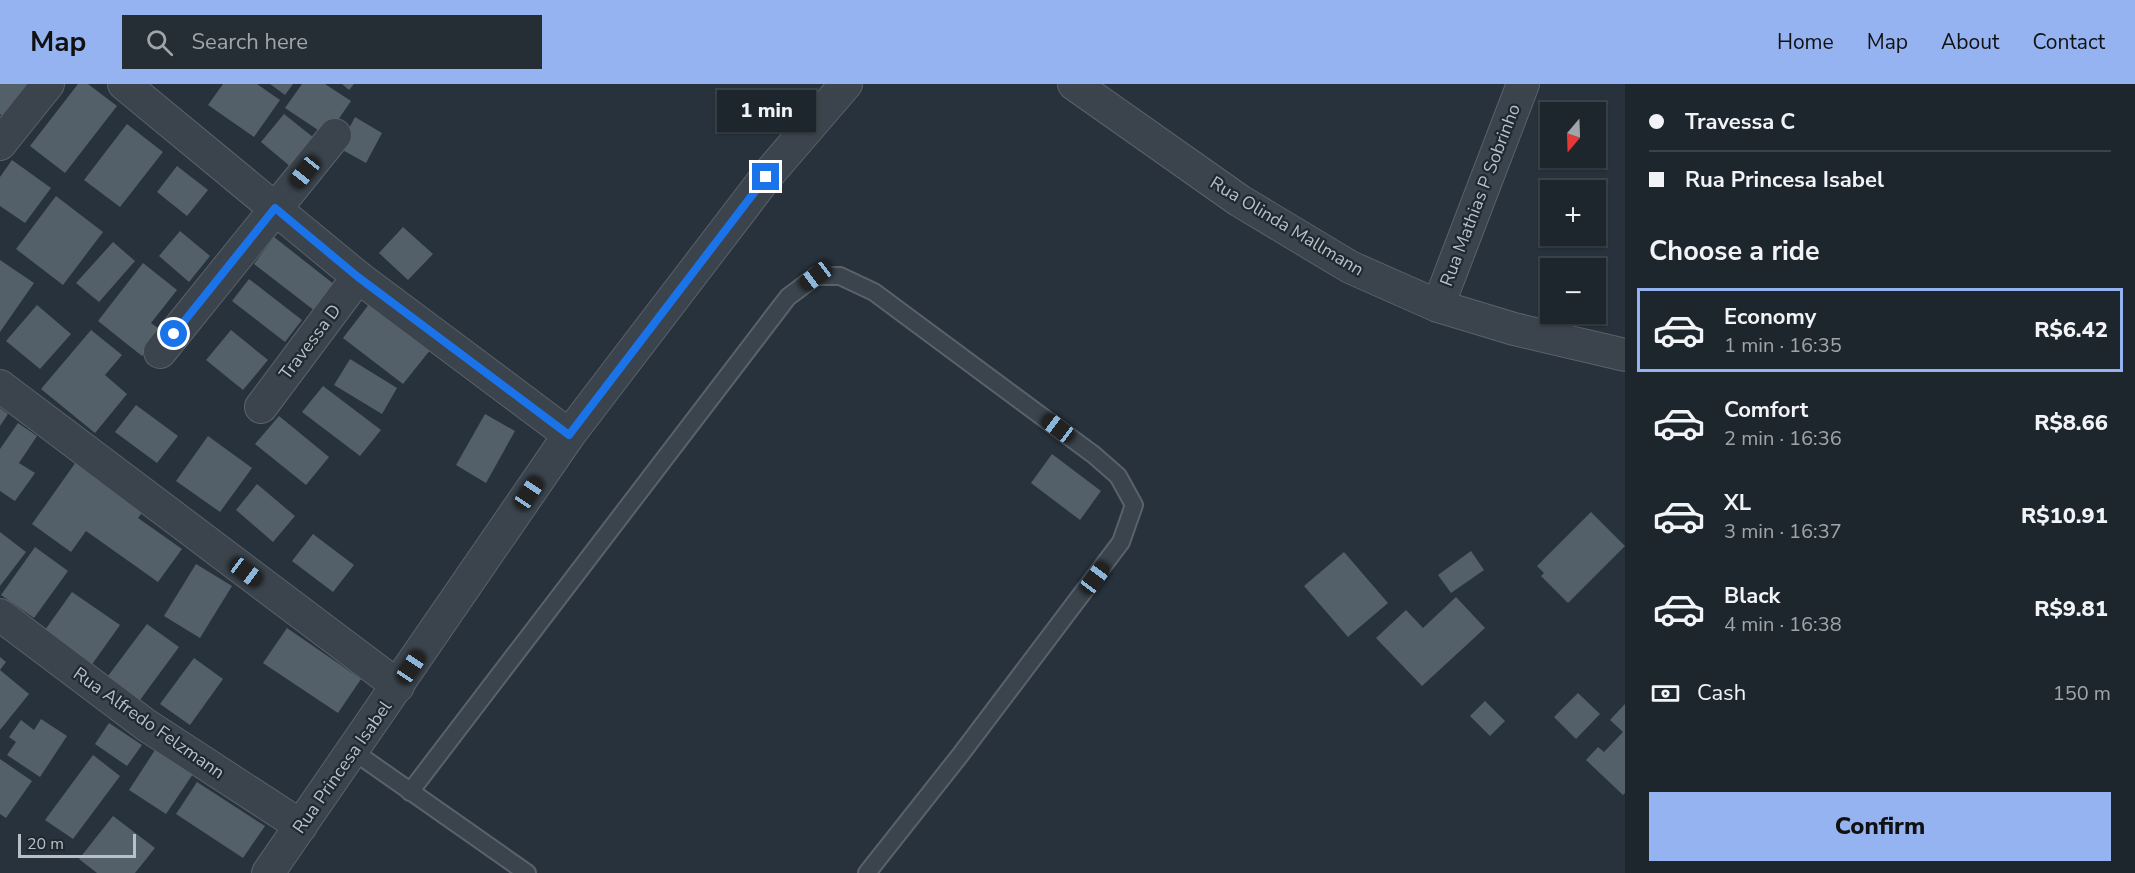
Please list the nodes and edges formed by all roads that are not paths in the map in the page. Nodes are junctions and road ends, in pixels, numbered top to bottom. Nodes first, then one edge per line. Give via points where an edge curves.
1 (48, 84) edge
2 (124, 84) edge
3 (846, 84) edge
4 (1074, 84) edge
5 (1523, 84) edge
6 (335, 135) dead end
7 (0, 144) edge
8 (275, 208) junction
9 (358, 277) junction
10 (1438, 306) junction
11 (160, 352) dead end
12 (1625, 355) edge
13 (0, 386) edge
14 (261, 407) dead end
15 (569, 435) junction
16 (0, 615) edge
17 (398, 686) junction
18 (353, 751) junction
19 (410, 792) junction
20 (301, 826) junction
21 (268, 873) edge
22 (527, 873) edge
23 (867, 873) edge

1 - 7 street
2 - 8 street
3 - 15 street, Rua Princesa Isabel via 766,177
4 - 10 street, Rua Olinda Mallmann via 1250,207 1350,267
5 - 10 street, Rua Mathias P Sobrinho
6 - 8 street
8 - 9 street
8 - 11 street
9 - 14 street, Travessa D
9 - 15 street
10 - 12 street, Rua Olinda Mallmann
13 - 17 street
15 - 17 street, Rua Princesa Isabel
16 - 20 street, Rua Alfredo Felzmann via 146,725
17 - 18 street, Rua Princesa Isabel
18 - 19 lane
18 - 20 street, Rua Princesa Isabel
19 - 22 lane
19 - 23 lane via 788,297 816,276 840,276 874,292 1094,455 1118,476 1134,505 1121,542
20 - 21 street, Rua Princesa Isabel

